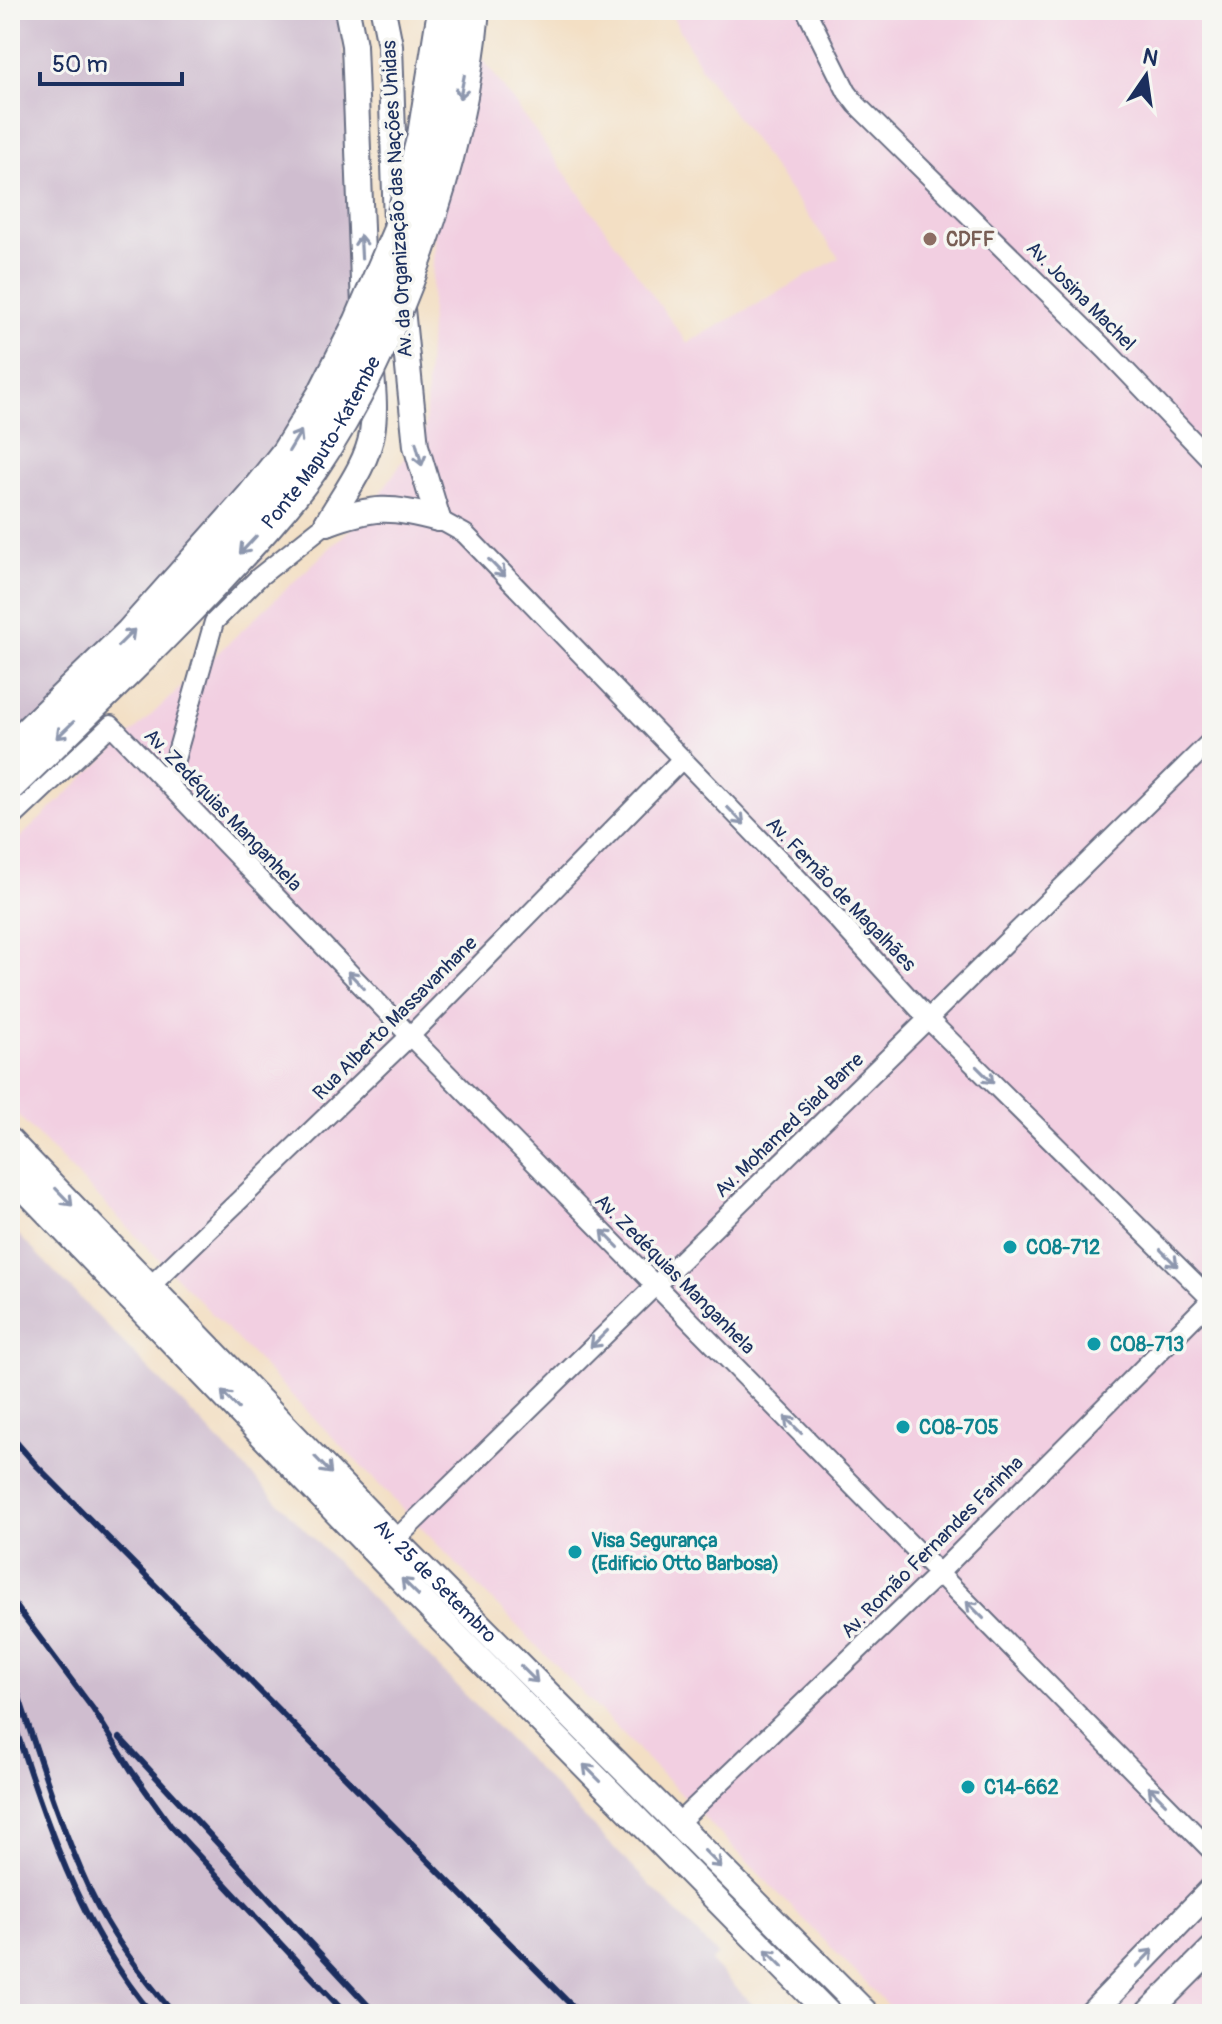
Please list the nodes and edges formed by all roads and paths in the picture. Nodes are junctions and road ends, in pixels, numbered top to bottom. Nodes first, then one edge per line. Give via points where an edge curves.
1 (347, 10) edge
2 (383, 10) edge
3 (444, 10) edge
4 (473, 10) edge
5 (812, 14) edge
6 (1212, 461) edge
7 (438, 519) junction
8 (327, 523) junction
9 (1212, 740) edge
10 (10, 751) edge
11 (681, 760) junction
12 (10, 784) edge
13 (168, 784) junction
14 (10, 820) edge
15 (929, 1020) junction
16 (410, 1036) junction
17 (10, 1141) edge
18 (10, 1174) edge
19 (654, 1285) junction
20 (142, 1293) junction
21 (1212, 1300) edge
22 (395, 1540) junction
23 (939, 1573) junction
24 (678, 1823) junction
25 (1212, 1851) edge
26 (1212, 1889) edge
27 (1212, 1949) edge
28 (829, 2014) edge
29 (867, 2014) edge
30 (1091, 2014) edge
31 (1147, 2014) edge

8 -> 1 main road, Av. da Organização das Nações Unidas via 363,461 374,402 365,326 354,45
2 -> 7 main road, Av. da Organização das Nações Unidas via 390,45 394,194 409,387 416,446
10 -> 3 highway, Ponte Maputo-Katembe, bridge via 131,634 252,498 323,396 399,232 424,135
4 -> 12 highway, Ponte Maputo-Katembe, bridge via 457,114 424,238 374,358 339,424 266,526 176,623
5 - 6 street, Av. Josina Machel via 857,105
7 - 8 main road via 384,509 358,511
7 -> 11 street, Av. Fernão de Magalhães via 465,534
8 - 13 street via 259,577 214,622
9 - 15 street, Av. Mohamed Siad Barre
11 -> 15 street, Av. Fernão de Magalhães
11 - 16 street, Rua Alberto Massavanhane
13 - 14 street, Av. Zedéquias Manganhela via 111,725
16 -> 13 street, Av. Zedéquias Manganhela
15 - 19 street, Av. Mohamed Siad Barre
15 -> 21 street, Av. Fernão de Magalhães
19 -> 16 street, Av. Zedéquias Manganhela
16 - 20 street, Rua Alberto Massavanhane
17 -> 20 main road, Av. 25 de Setembro
18 - 20 main road, Av. 25 de Setembro
19 -> 22 street, Av. Mohamed Siad Barre
23 -> 19 street, Av. Zedéquias Manganhela
20 -> 22 main road, Av. 25 de Setembro
28 -> 20 main road, Av. 25 de Setembro via 386,1564
21 - 23 street, Av. Romão Fernandes Farinha
22 -> 24 main road, Av. 25 de Setembro
23 - 24 street, Av. Romão Fernandes Farinha
25 -> 23 street, Av. Zedéquias Manganhela
24 -> 29 main road, Av. 25 de Setembro
30 -> 26 main road
27 - 31 main road

